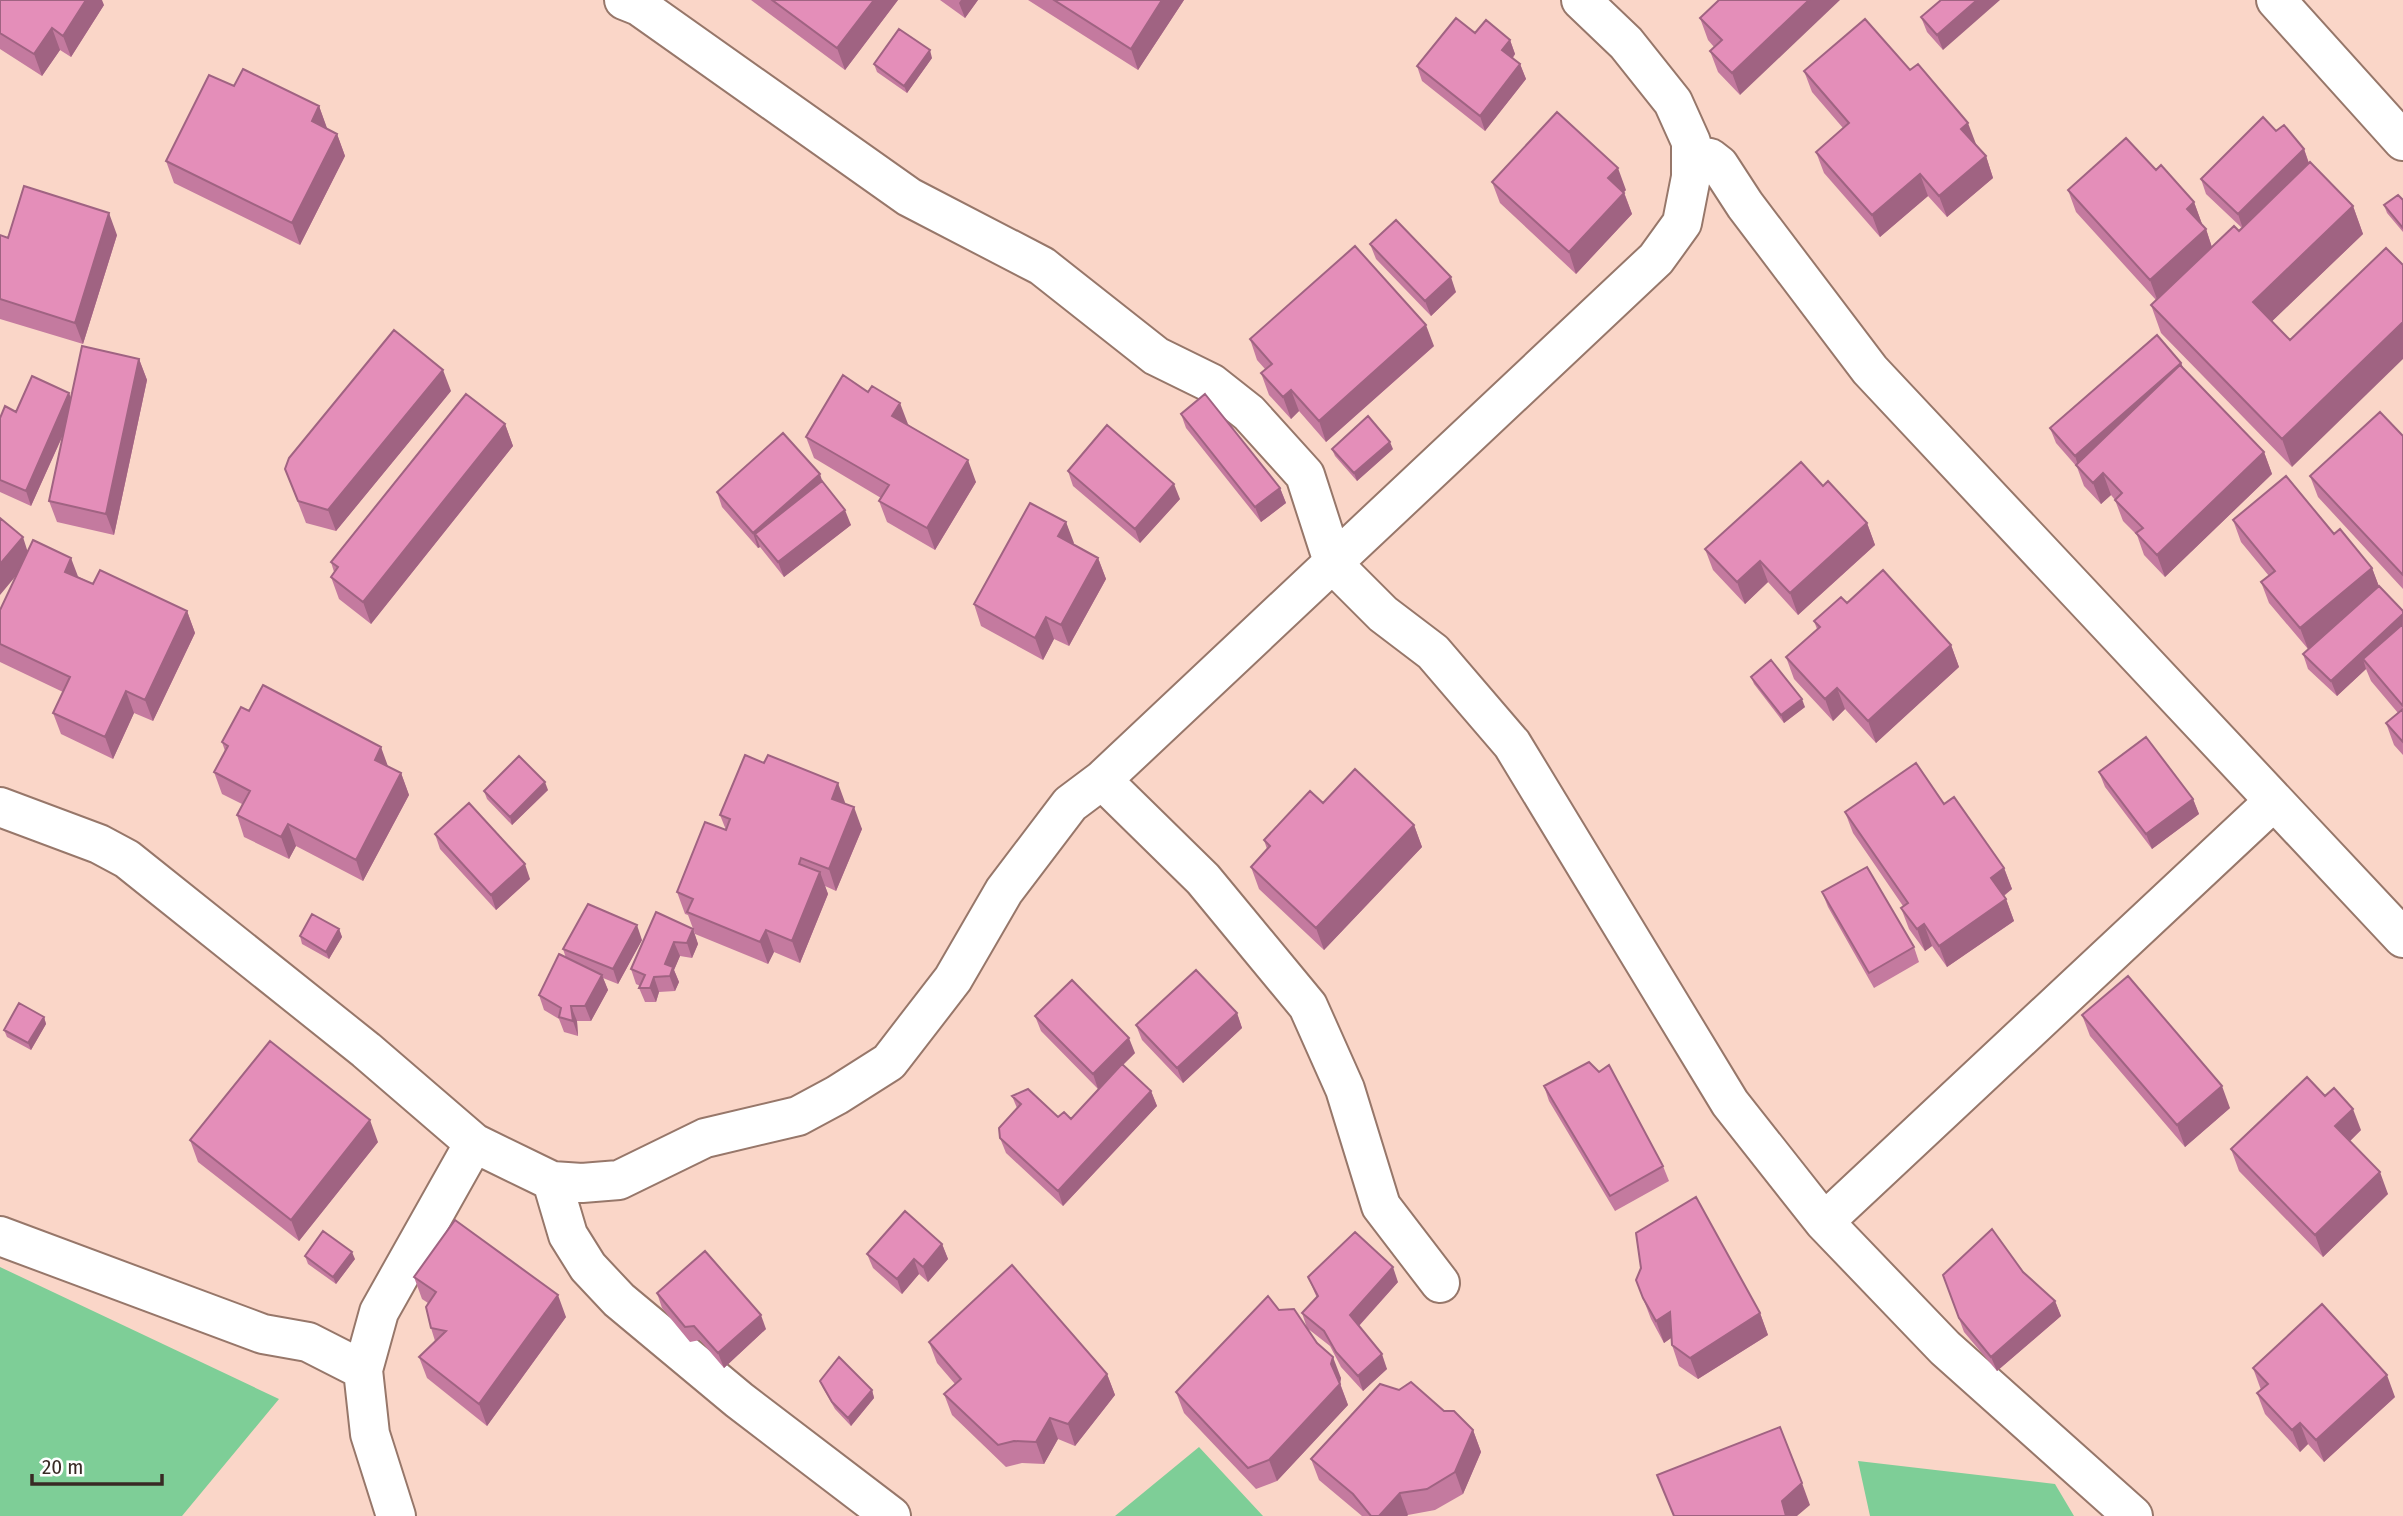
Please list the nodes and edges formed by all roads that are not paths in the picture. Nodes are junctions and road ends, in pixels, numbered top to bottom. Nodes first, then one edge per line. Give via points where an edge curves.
1 (624, 0) edge
2 (1581, 0) edge
3 (2276, 0) edge
4 (2403, 141) edge
5 (1691, 155) junction
6 (1334, 565) junction
7 (1102, 780) junction
8 (2274, 801) junction
9 (0, 807) edge
10 (2403, 938) edge
11 (474, 1143) junction
12 (552, 1181) junction
13 (1824, 1222) junction
14 (0, 1236) edge
15 (1440, 1283) dead end
16 (363, 1370) junction
17 (396, 1516) edge
18 (891, 1516) edge
19 (2133, 1516) edge

1 - 6 street via 639,6 909,197 1042,266 1156,356 1211,383 1249,413 1305,475
2 - 5 street via 1626,43 1673,102 1691,142
3 - 4 street
5 - 6 street via 1682,223 1656,259
5 - 8 street via 1710,158 1719,165 1870,370
6 - 7 street
6 - 13 street via 1383,614 1433,652 1512,744 1730,1103
7 - 12 street via 1070,804 1053,826 1004,891 953,979 889,1062 798,1116 705,1138 619,1180
7 - 15 street via 1203,879 1308,1006 1345,1089 1381,1206
8 - 10 street
8 - 13 street
9 - 11 street via 127,859 366,1050
11 - 12 street
11 - 16 street via 379,1312
12 - 18 street via 568,1235 588,1267 620,1300 739,1400
13 - 19 street via 1945,1348
14 - 16 street via 263,1334 308,1342
16 - 17 street via 370,1434

